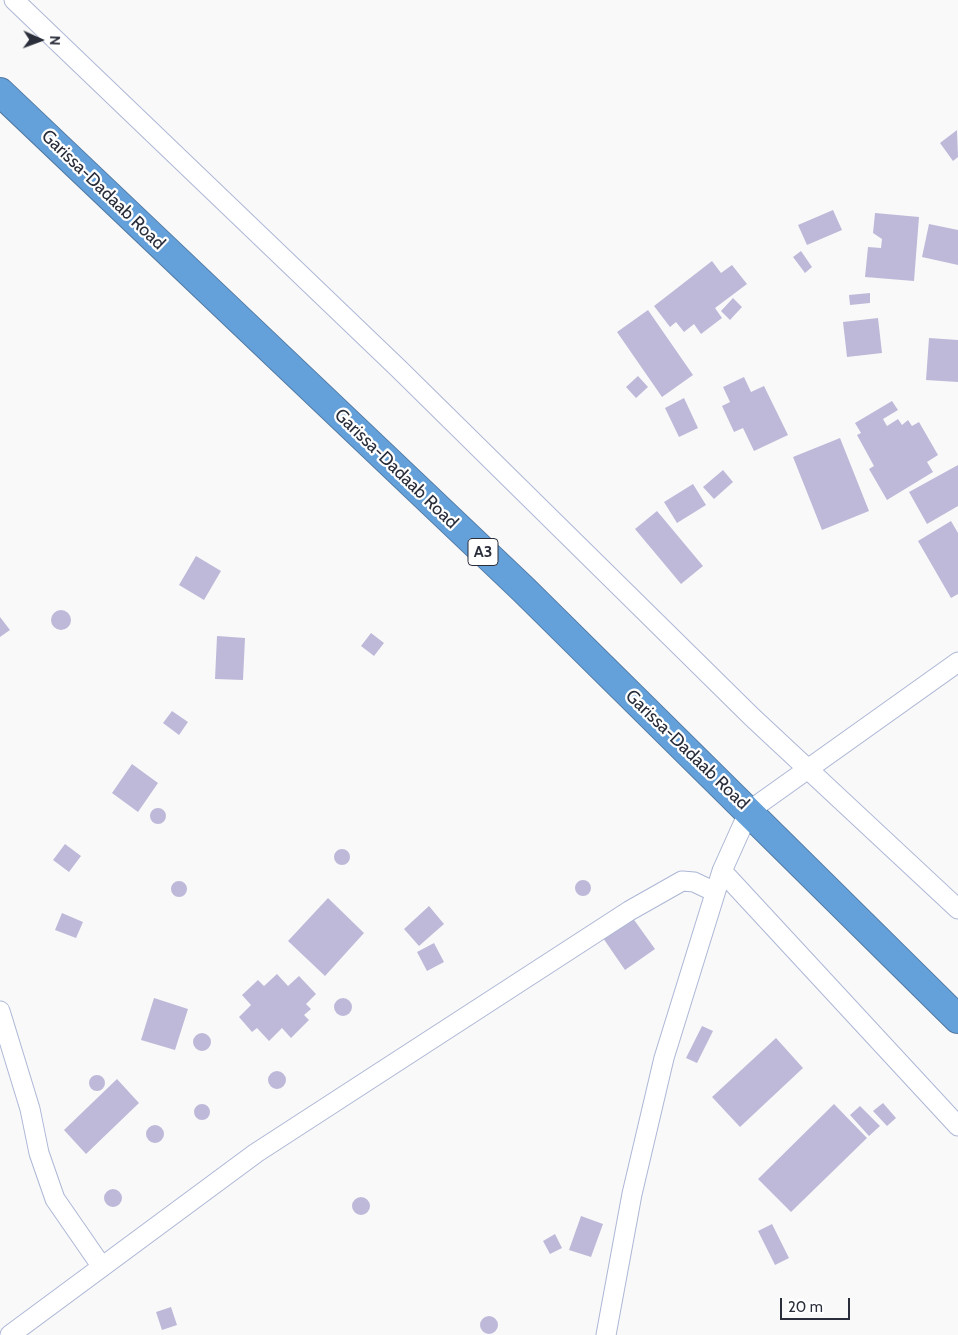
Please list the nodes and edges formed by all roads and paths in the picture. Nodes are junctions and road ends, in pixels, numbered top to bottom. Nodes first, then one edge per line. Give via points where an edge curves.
1 (14, 0) edge
2 (0, 92) edge
3 (958, 662) edge
4 (810, 770) junction
5 (749, 811) junction
6 (722, 871) junction
7 (715, 892) junction
8 (958, 909) edge
9 (0, 1011) edge
10 (958, 1019) edge
11 (958, 1126) edge
12 (102, 1267) junction
13 (10, 1335) edge
14 (606, 1335) edge

1 - 4 street
2 - 5 highway, Garissa-Dadaab Road / A3 via 516,582
3 - 4 street
4 - 5 street
4 - 8 street
5 - 6 street
5 - 10 highway, Garissa-Dadaab Road / A3
6 - 7 street
6 - 11 street
7 - 12 street via 694,882 682,881 629,911 256,1152
7 - 14 street via 664,1058 632,1194
9 - 12 street via 55,1199
12 - 13 street

